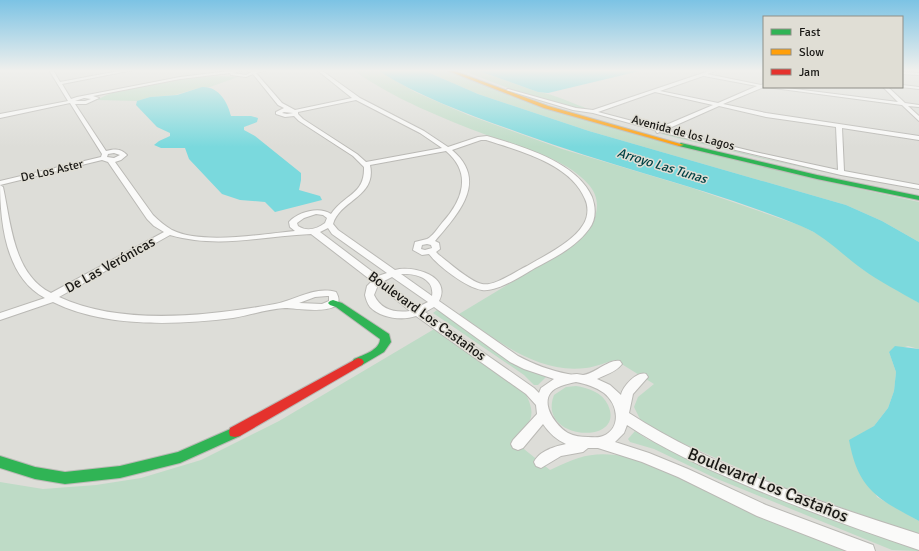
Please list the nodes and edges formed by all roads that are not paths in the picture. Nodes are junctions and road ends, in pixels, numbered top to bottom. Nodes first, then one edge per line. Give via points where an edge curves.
1 (66, 95) edge
2 (72, 96) edge
3 (87, 96) edge
4 (105, 96) edge
5 (273, 96) edge
6 (355, 96) edge
7 (513, 96) edge
8 (526, 96) edge
9 (528, 96) edge
10 (642, 96) edge
11 (677, 96) edge
12 (740, 96) edge
13 (841, 96) edge
14 (845, 96) edge
15 (896, 96) edge
16 (899, 96) edge
17 (82, 97) junction
18 (358, 98) junction
19 (95, 100) junction
20 (71, 102) junction
21 (280, 104) junction
22 (906, 104) junction
23 (717, 105) junction
24 (919, 105) edge
25 (278, 111) junction
26 (293, 111) junction
27 (593, 112) junction
28 (919, 112) edge
29 (80, 114) junction
30 (0, 116) edge
31 (283, 116) junction
32 (301, 120) junction
33 (919, 120) edge
34 (839, 127) junction
35 (655, 132) junction
36 (919, 138) edge
37 (99, 145) junction
38 (449, 149) junction
39 (121, 153) junction
40 (106, 158) junction
41 (366, 164) junction
42 (118, 171) junction
43 (841, 173) junction
44 (0, 183) edge
45 (0, 187) edge
46 (916, 190) edge
47 (919, 199) edge
48 (344, 205) junction
49 (316, 212) junction
50 (296, 219) junction
51 (330, 222) junction
52 (169, 232) junction
53 (309, 232) junction
54 (260, 237) junction
55 (430, 241) junction
56 (432, 252) junction
57 (392, 273) junction
58 (376, 281) junction
59 (52, 298) junction
60 (333, 302) junction
61 (434, 302) junction
62 (283, 305) junction
63 (418, 312) junction
64 (0, 317) edge
65 (616, 364) dead end
66 (642, 377) dead end
67 (568, 378) junction
68 (585, 379) junction
69 (540, 403) junction
70 (623, 414) junction
71 (543, 416) junction
72 (518, 444) dead end
73 (595, 444) junction
74 (0, 462) edge
75 (541, 462) dead end
76 (919, 542) edge
77 (867, 551) edge

1 - 20 street
2 - 17 street
3 - 17 street
4 - 19 street
5 - 21 street
6 - 18 street
7 - 47 street, Avenida de los Lagos via 607,125 728,157
8 - 35 street, Avenida de los Lagos
9 - 27 street
10 - 27 street
11 - 23 street
12 - 23 street
13 - 22 street
14 - 22 street
15 - 22 street
16 - 22 street
17 - 19 street via 95,97
17 - 20 street
18 - 26 street
18 - 38 street
19 - 20 street
19 - 29 street via 84,107
20 - 29 street
20 - 30 street
21 - 25 street
21 - 26 street
22 - 24 street
22 - 28 street
22 - 33 street
23 - 34 street
23 - 35 street
25 - 26 street
25 - 31 street
26 - 31 street
26 - 32 street
27 - 35 street
29 - 37 street
31 - 32 street
32 - 41 street
34 - 36 street
34 - 43 street
35 - 43 street
35 - 46 street, Avenida de los Lagos via 753,158
37 - 39 street
37 - 40 street
38 - 41 street
38 - 55 street via 462,166 466,180 464,193 456,212
38 - 56 street via 484,138 545,160 578,180 589,199 591,215 585,230 568,244 489,288 477,286
39 - 40 street, De Los Aster
39 - 42 street
40 - 42 street
40 - 44 street, De Los Aster
41 - 48 street via 366,183
42 - 52 street via 145,211 158,226
43 - 46 street
45 - 59 street via 17,262 35,287
48 - 49 street
48 - 51 street
49 - 50 street via 304,214
49 - 51 street via 328,215
50 - 53 street, Boulevard Los Castaños via 293,222 294,227
50 - 54 street
51 - 53 street via 322,229
51 - 57 street, Boulevard Los Castaños via 335,232
52 - 54 street via 208,239
52 - 59 street, De Las Verónicas
53 - 54 street
53 - 58 street, Boulevard Los Castaños via 322,237
55 - 56 street via 437,247
55 - 56 street via 420,242 416,248 422,252
57 - 58 street
57 - 61 street, Boulevard Los Castaños
57 - 61 street via 412,272 429,277 438,289
58 - 63 street, Boulevard Los Castaños
58 - 63 street via 368,294 375,307 394,315
59 - 62 street via 84,310 134,318 201,318 240,314
59 - 64 street, De Las Verónicas
60 - 62 street via 323,307
60 - 62 street via 333,294 320,293
60 - 74 street via 385,337 383,348 225,438 180,457 120,472 65,478 35,474
61 - 63 street
61 - 67 street, Boulevard Los Castaños via 514,359
63 - 69 street, Boulevard Los Castaños via 512,377
65 - 68 street
66 - 70 street via 627,392
67 - 68 street
67 - 69 street via 549,387
68 - 70 street via 609,391 618,401
69 - 71 street
70 - 73 street via 622,425 617,433 610,440
70 - 76 street, Boulevard Los Castaños via 646,431 733,473 815,507
71 - 72 street
71 - 73 street via 550,427 561,436 576,442
73 - 75 street via 558,451
73 - 77 street, Boulevard Los Castaños via 650,460 762,511

